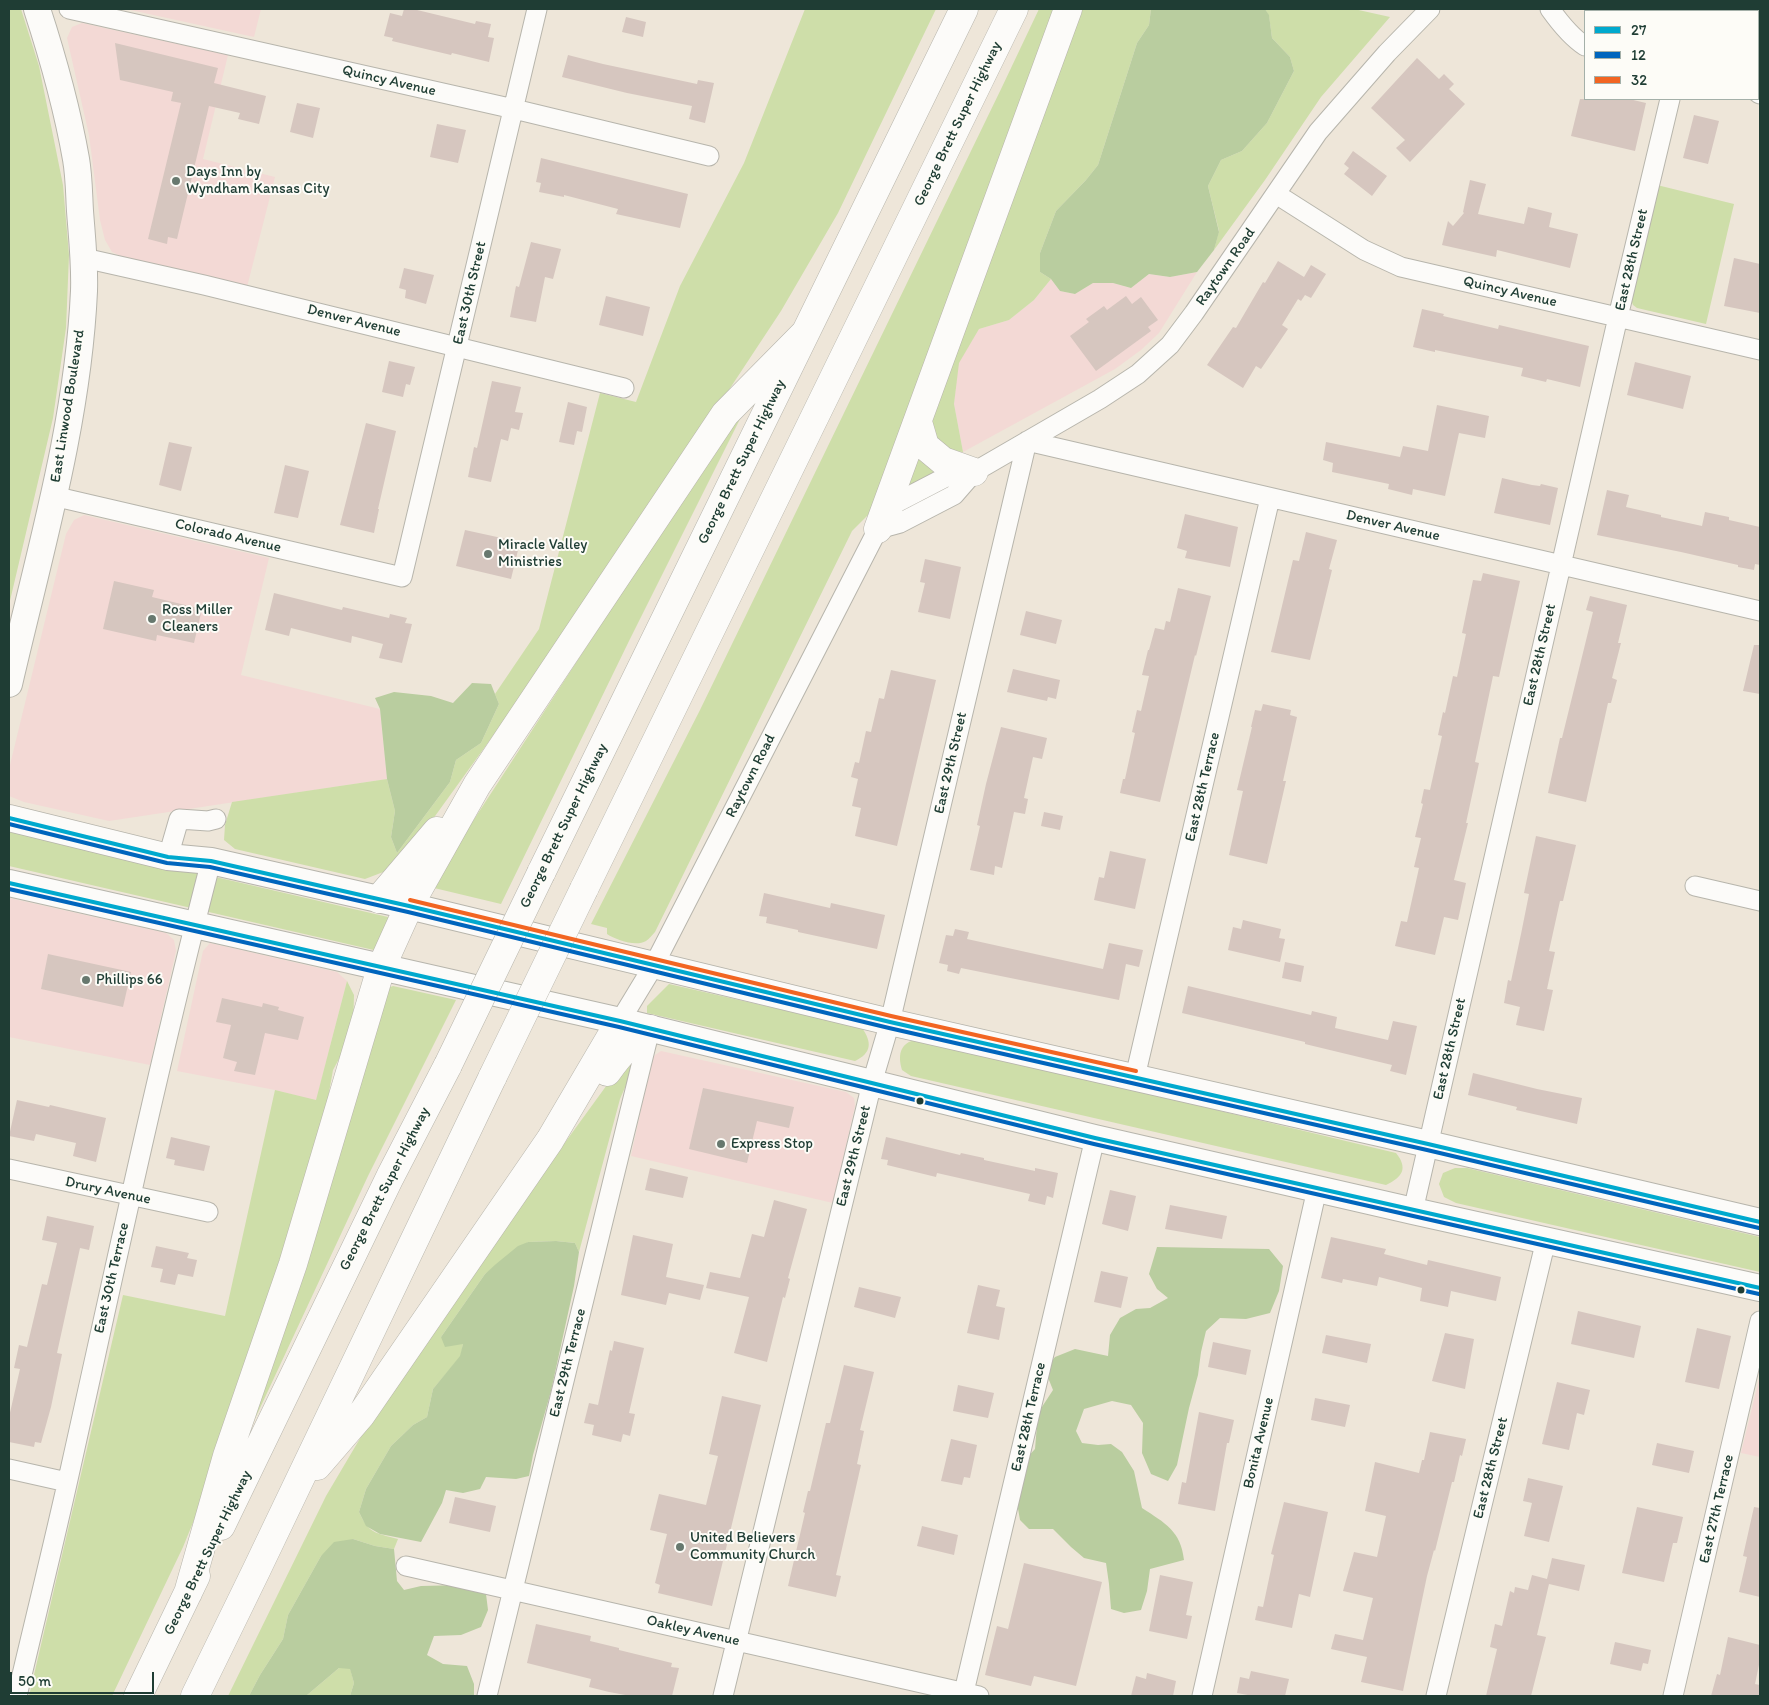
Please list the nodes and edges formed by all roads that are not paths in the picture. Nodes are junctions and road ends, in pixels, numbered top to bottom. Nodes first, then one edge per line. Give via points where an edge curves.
1 (37, 9) edge
2 (69, 9) edge
3 (538, 9) edge
4 (964, 9) edge
5 (1014, 9) edge
6 (1068, 9) edge
7 (1430, 9) edge
8 (1550, 9) edge
9 (1584, 45) edge
10 (1670, 100) edge
11 (514, 109) junction
12 (709, 156) dead end
13 (1276, 194) junction
14 (84, 258) junction
15 (1618, 317) junction
16 (805, 333) junction
17 (458, 346) junction
18 (1760, 350) edge
19 (624, 388) dead end
20 (918, 422) junction
21 (1027, 441) junction
22 (974, 472) junction
23 (54, 496) junction
24 (1270, 498) junction
25 (878, 529) junction
26 (1561, 564) junction
27 (402, 577) joint
28 (1760, 611) edge
29 (9, 684) edge
30 (477, 785) junction
31 (9, 818) edge
32 (216, 819) dead end
33 (168, 857) junction
34 (211, 862) junction
35 (9, 883) edge
36 (1696, 886) dead end
37 (379, 899) junction
38 (1760, 901) edge
39 (409, 906) junction
40 (195, 924) junction
41 (654, 965) junction
42 (381, 968) junction
43 (620, 1021) junction
44 (890, 1022) junction
45 (650, 1030) junction
46 (1135, 1077) junction
47 (872, 1083) junction
48 (1095, 1138) junction
49 (550, 1140) junction
50 (1428, 1144) junction
51 (9, 1169) edge
52 (1317, 1189) junction
53 (131, 1196) junction
54 (1413, 1211) junction
55 (208, 1212) dead end
56 (1760, 1222) edge
57 (1546, 1240) junction
58 (1760, 1288) edge
59 (1760, 1321) edge
60 (9, 1469) edge
61 (67, 1482) junction
62 (294, 1492) junction
63 (406, 1566) dead end
64 (512, 1590) junction
65 (188, 1593) junction
66 (736, 1640) junction
67 (969, 1695) edge
68 (17, 1696) edge
69 (138, 1696) edge
70 (195, 1696) edge
71 (487, 1696) edge
72 (723, 1696) edge
73 (1202, 1696) edge
74 (1436, 1696) edge
75 (1673, 1696) edge

1 - 14 main road, East Linwood Boulevard via 56,67 76,160
2 - 11 street, Quincy Avenue
3 - 11 street, East 30th Street
4 - 16 highway, George Brett Super Highway
5 - 62 highway, George Brett Super Highway, bridge via 493,1076
6 - 20 highway
7 - 13 street, Raytown Road via 1318,132
8 - 9 street
10 - 15 street, East 28th Street
11 - 12 street, Quincy Avenue
11 - 17 street, East 30th Street
13 - 15 street, Quincy Avenue via 1364,250 1401,267
13 - 21 street, Raytown Road via 1170,345 1138,374
14 - 17 street, Denver Avenue
14 - 23 main road, East Linwood Boulevard via 78,359
15 - 18 street, Quincy Avenue
15 - 26 street, East 28th Street
16 - 30 highway via 724,414
16 - 65 highway, George Brett Super Highway, bridge
17 - 19 street, Denver Avenue
17 - 27 street, East 30th Street
20 - 22 highway via 925,446 943,461
20 - 25 highway
21 - 22 street, Raytown Road
21 - 24 street, Denver Avenue
21 - 44 street, East 29th Street
22 - 25 street, Raytown Road via 946,478 896,503
23 - 27 street, Colorado Avenue
23 - 29 main road, East Linwood Boulevard
24 - 26 street, Denver Avenue
24 - 46 street, East 28th Terrace
25 - 41 street, Raytown Road
26 - 28 street, Denver Avenue
26 - 50 street, East 28th Street
30 - 37 highway
30 - 39 highway
31 - 33 main road
32 - 33 street via 179,819
33 - 34 main road
34 - 37 main road
34 - 40 street, East 30th Terrace
35 - 40 main road
36 - 38 street
37 - 39 main road
39 - 41 main road
39 - 42 highway
40 - 42 main road
40 - 53 street, East 30th Terrace
41 - 43 street, Raytown Road
41 - 44 main road
42 - 43 main road
42 - 65 highway via 293,1264 227,1456
43 - 45 main road
43 - 49 highway
44 - 46 main road
44 - 47 street, East 29th Street
45 - 47 main road
45 - 49 highway via 622,1051
45 - 64 street, East 29th Terrace
46 - 50 main road
47 - 48 main road
47 - 66 street, East 29th Street
48 - 52 main road
48 - 67 street, East 28th Terrace
49 - 62 highway via 362,1416
50 - 54 street, East 28th Street
50 - 56 main road
51 - 53 street, Drury Avenue
52 - 54 main road
52 - 73 street, Bonita Avenue
53 - 55 street, Drury Avenue
53 - 61 street, East 30th Terrace
54 - 57 main road
57 - 58 main road
57 - 74 street, East 28th Street
59 - 75 street, East 27th Terrace
60 - 61 street
61 - 68 street, East 30th Terrace
62 - 70 highway, George Brett Super Highway
63 - 64 street, Oakley Avenue
64 - 66 street, Oakley Avenue
64 - 71 street, East 29th Terrace
65 - 69 highway, George Brett Super Highway
66 - 67 street, Oakley Avenue
66 - 72 street, East 29th Street

